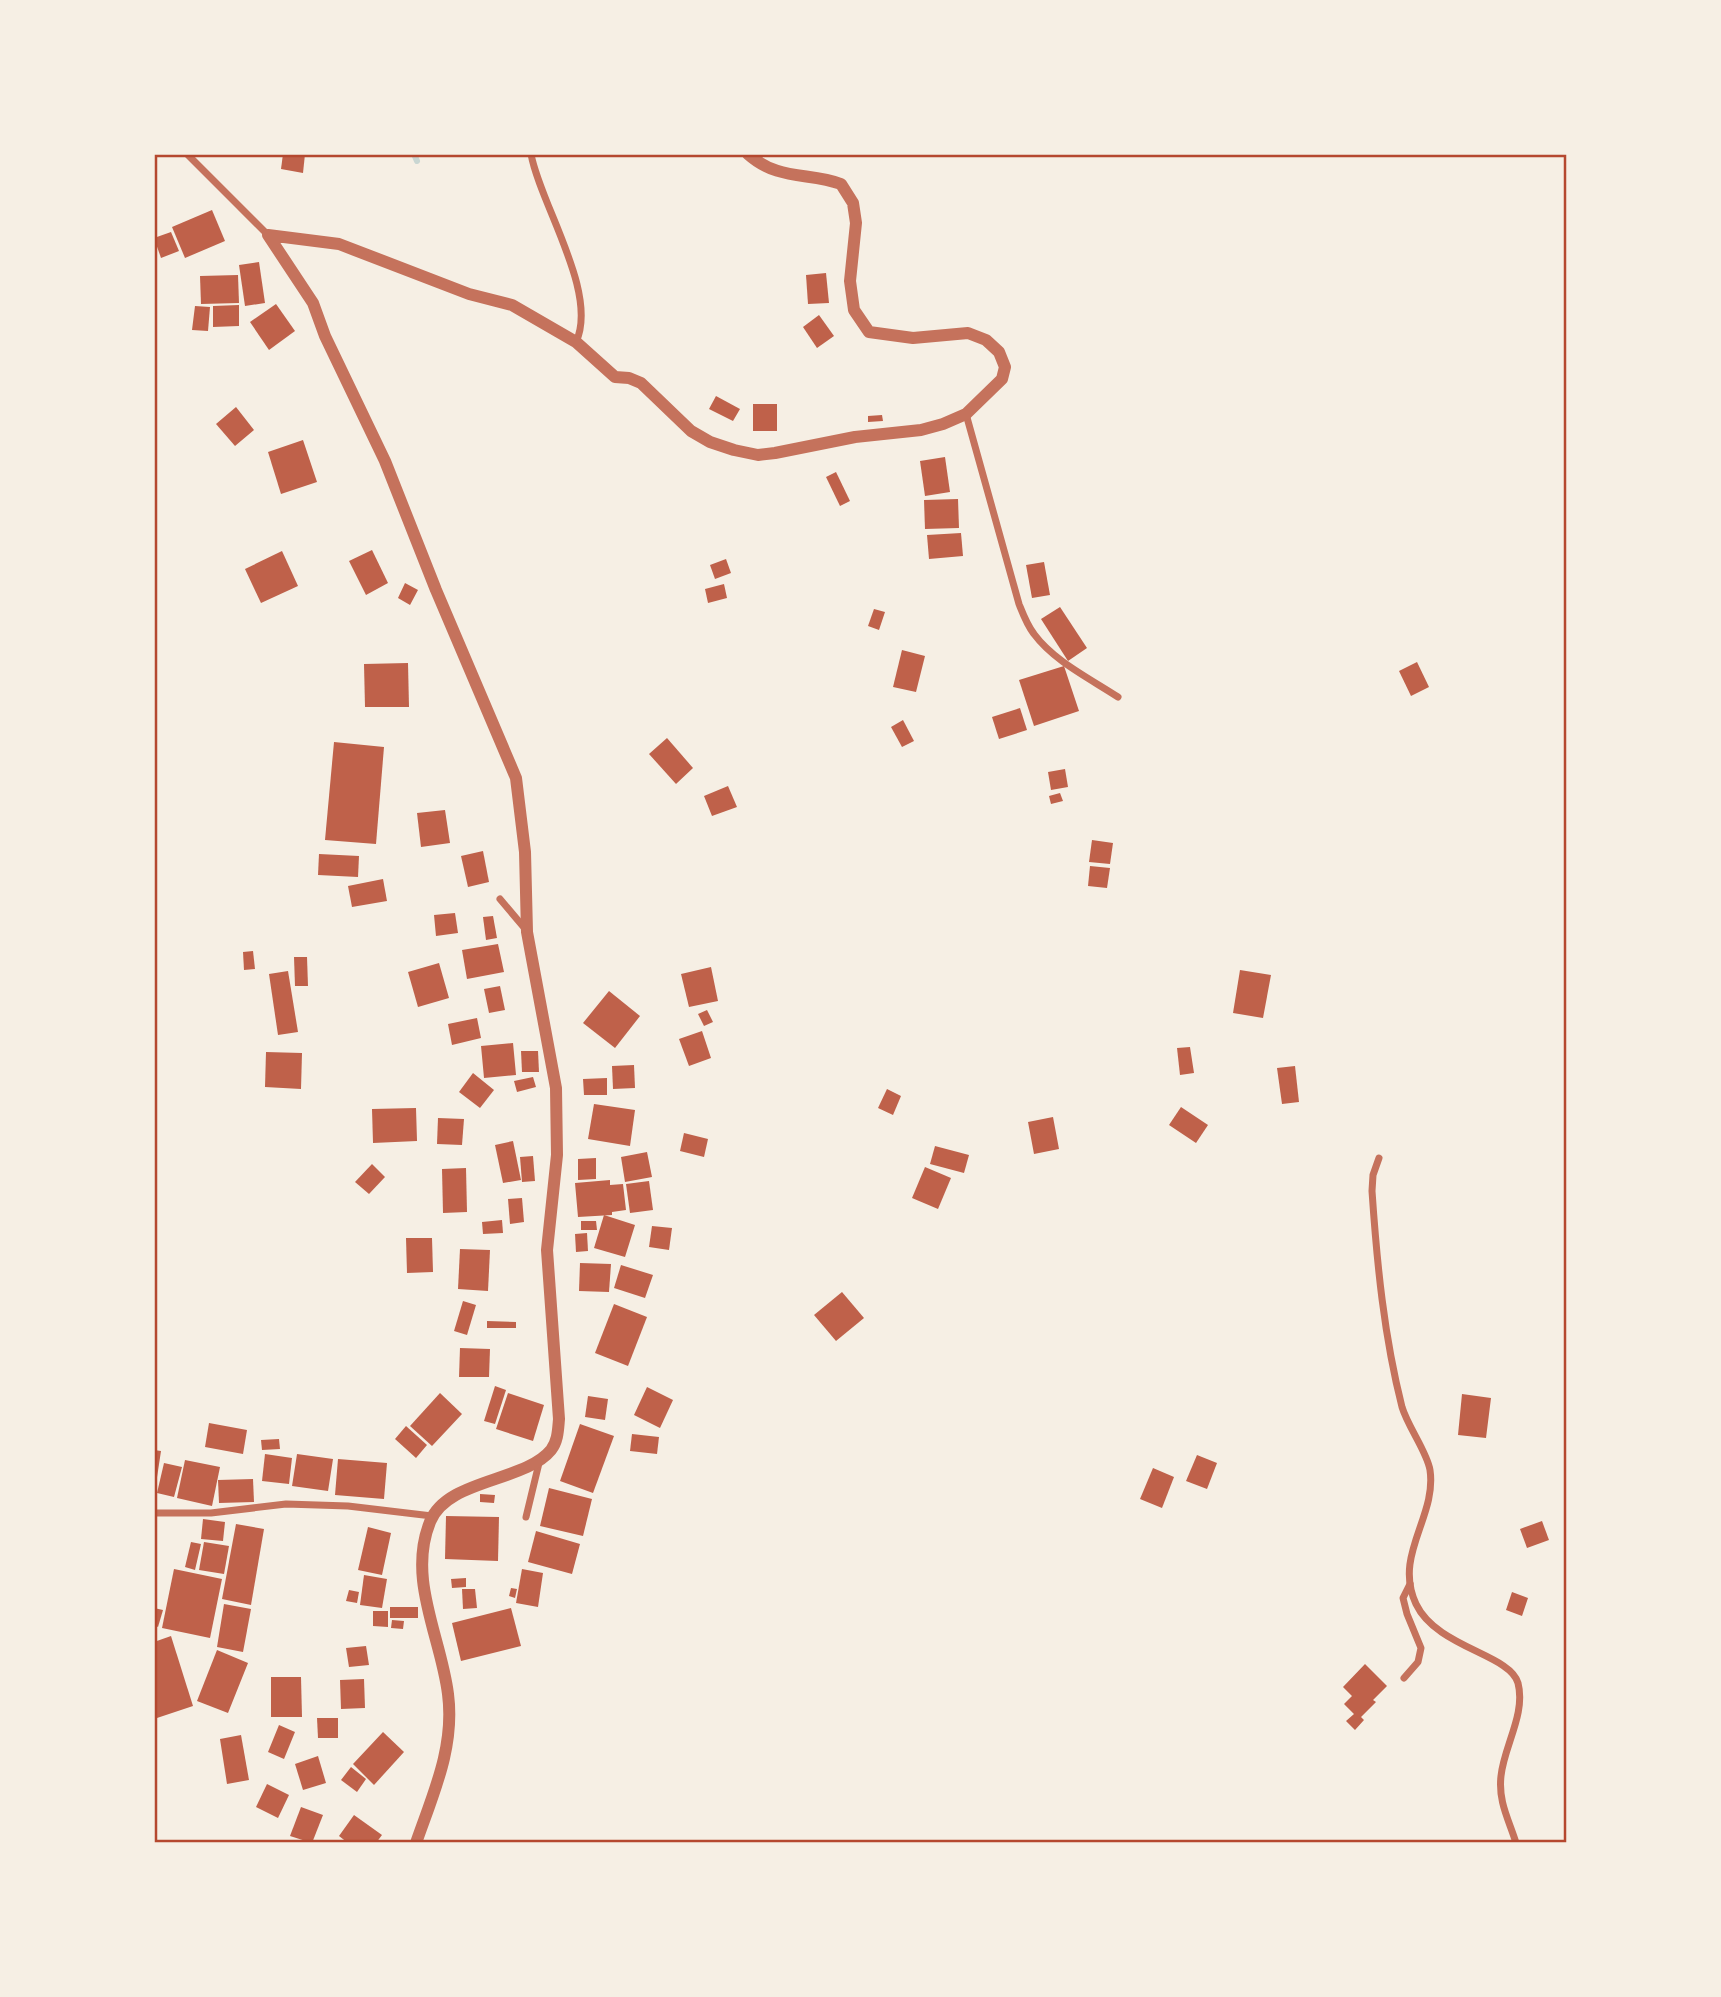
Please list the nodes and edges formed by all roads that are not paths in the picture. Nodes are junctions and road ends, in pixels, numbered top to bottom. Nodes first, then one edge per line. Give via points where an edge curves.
1 (187, 154) edge
2 (531, 154) edge
3 (748, 154) edge
4 (268, 235) junction
5 (576, 342) junction
6 (966, 414) junction
7 (1118, 697) dead end
8 (500, 899) dead end
9 (527, 932) junction
10 (1379, 1158) dead end
11 (541, 1459) junction
12 (154, 1513) edge
13 (432, 1516) junction
14 (526, 1517) dead end
15 (1410, 1584) junction
16 (1404, 1678) dead end
17 (416, 1843) edge
18 (1516, 1843) edge

1 - 4 street
2 - 5 street via 575,280 580,309
3 - 6 street via 785,173 841,184 853,202 856,223 850,281 854,310 869,332 913,338 968,333 999,352 1002,379
4 - 5 street via 340,244 469,294 512,305
4 - 9 street via 313,303 385,461 516,778 525,852
5 - 6 street via 615,377 641,383 691,431 710,442 758,454 921,430
6 - 7 street via 1019,604 1032,631 1061,660
8 - 9 street
9 - 11 street via 551,1056 557,1135 547,1250 559,1419 552,1449
10 - 15 street via 1372,1191 1385,1332 1403,1409 1430,1470 1427,1503 1409,1562
11 - 13 street via 449,1499
11 - 14 street
12 - 13 street via 211,1514 286,1504
13 - 17 street via 424,1548 423,1584 448,1694 449,1734 442,1771
15 - 16 street via 1403,1598 1421,1648 1418,1662
15 - 18 street via 1427,1622 1515,1675 1519,1705 1501,1778 1504,1815

